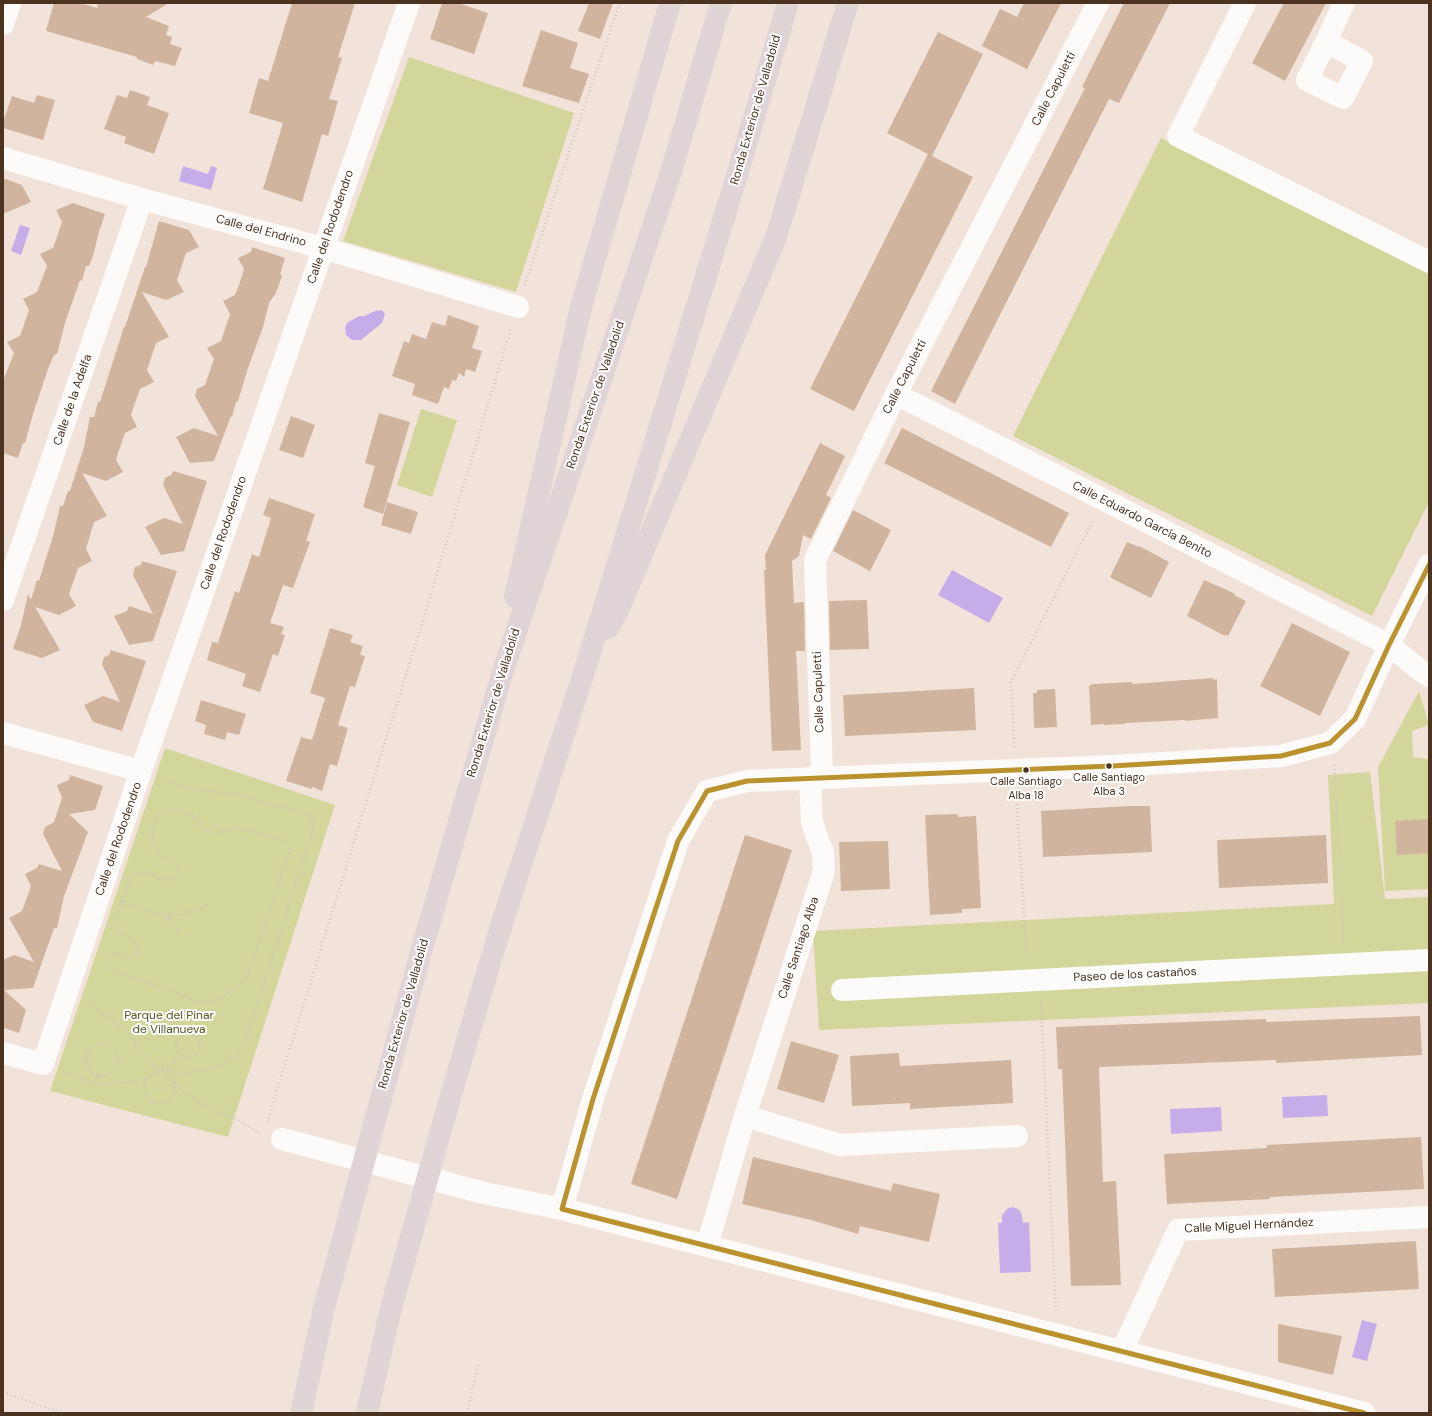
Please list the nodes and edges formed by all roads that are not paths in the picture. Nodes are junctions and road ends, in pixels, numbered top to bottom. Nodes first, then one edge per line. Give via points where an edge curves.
1 (10, 3) edge
2 (409, 3) edge
3 (670, 3) edge
4 (721, 3) edge
5 (788, 3) edge
6 (848, 3) edge
7 (1098, 3) edge
8 (1245, 3) edge
9 (1344, 3) edge
10 (3, 24) edge
11 (1326, 42) dead end
12 (3, 158) edge
13 (142, 199) junction
14 (323, 248) junction
15 (1429, 262) edge
16 (518, 307) road end
17 (896, 394) junction
18 (1429, 565) edge
19 (3, 600) edge
20 (1389, 645) junction
21 (587, 663) junction
22 (503, 670) junction
23 (1429, 676) edge
24 (3, 732) edge
25 (142, 771) junction
26 (816, 778) junction
27 (1429, 960) edge
28 (842, 990) dead end
29 (3, 1053) edge
30 (745, 1116) junction
31 (270, 1133) road end
32 (1017, 1136) dead end
33 (562, 1210) junction
34 (1429, 1217) edge
35 (707, 1246) junction
36 (1122, 1351) junction
37 (301, 1413) edge
38 (367, 1413) edge
39 (1364, 1413) edge

1 - 10 street
2 - 14 street, Calle del Rododendro
3 - 22 highway via 582,307 515,593
4 - 22 highway, Ronda Exterior de Valladolid via 671,172
5 - 21 highway, Ronda Exterior de Valladolid
6 - 21 highway via 776,237 618,611
7 - 17 street, Calle Capuletti
8 - 15 street via 1178,136
9 - 11 street
12 - 13 street, Calle del Endrino
13 - 14 street, Calle del Endrino
13 - 19 street, Calle de la Adelfa
14 - 16 street, Calle del Endrino
14 - 25 street, Calle del Rododendro
17 - 20 street, Calle Eduardo García Benito
17 - 26 street, Calle Capuletti via 814,560
18 - 20 street
20 - 23 street, Calle Eduardo García Benito
20 - 26 street via 1355,719 1330,743 1281,756 1112,766
21 - 38 highway, Ronda Exterior de Valladolid via 496,939 391,1308
22 - 37 highway, Ronda Exterior de Valladolid via 421,952 326,1301
24 - 25 street
25 - 29 street, Calle del Rododendro via 43,1064
26 - 30 street, Calle Santiago Alba via 812,822 823,852 824,871
26 - 33 street via 747,781 707,791 678,841 593,1099
27 - 28 street, Paseo de los castaños
30 - 32 street via 840,1145
30 - 35 street, Calle Santiago Alba
31 - 33 street via 484,1193
33 - 35 street
34 - 36 street, Calle Miguel Hernández via 1178,1230
35 - 36 street
36 - 39 street

